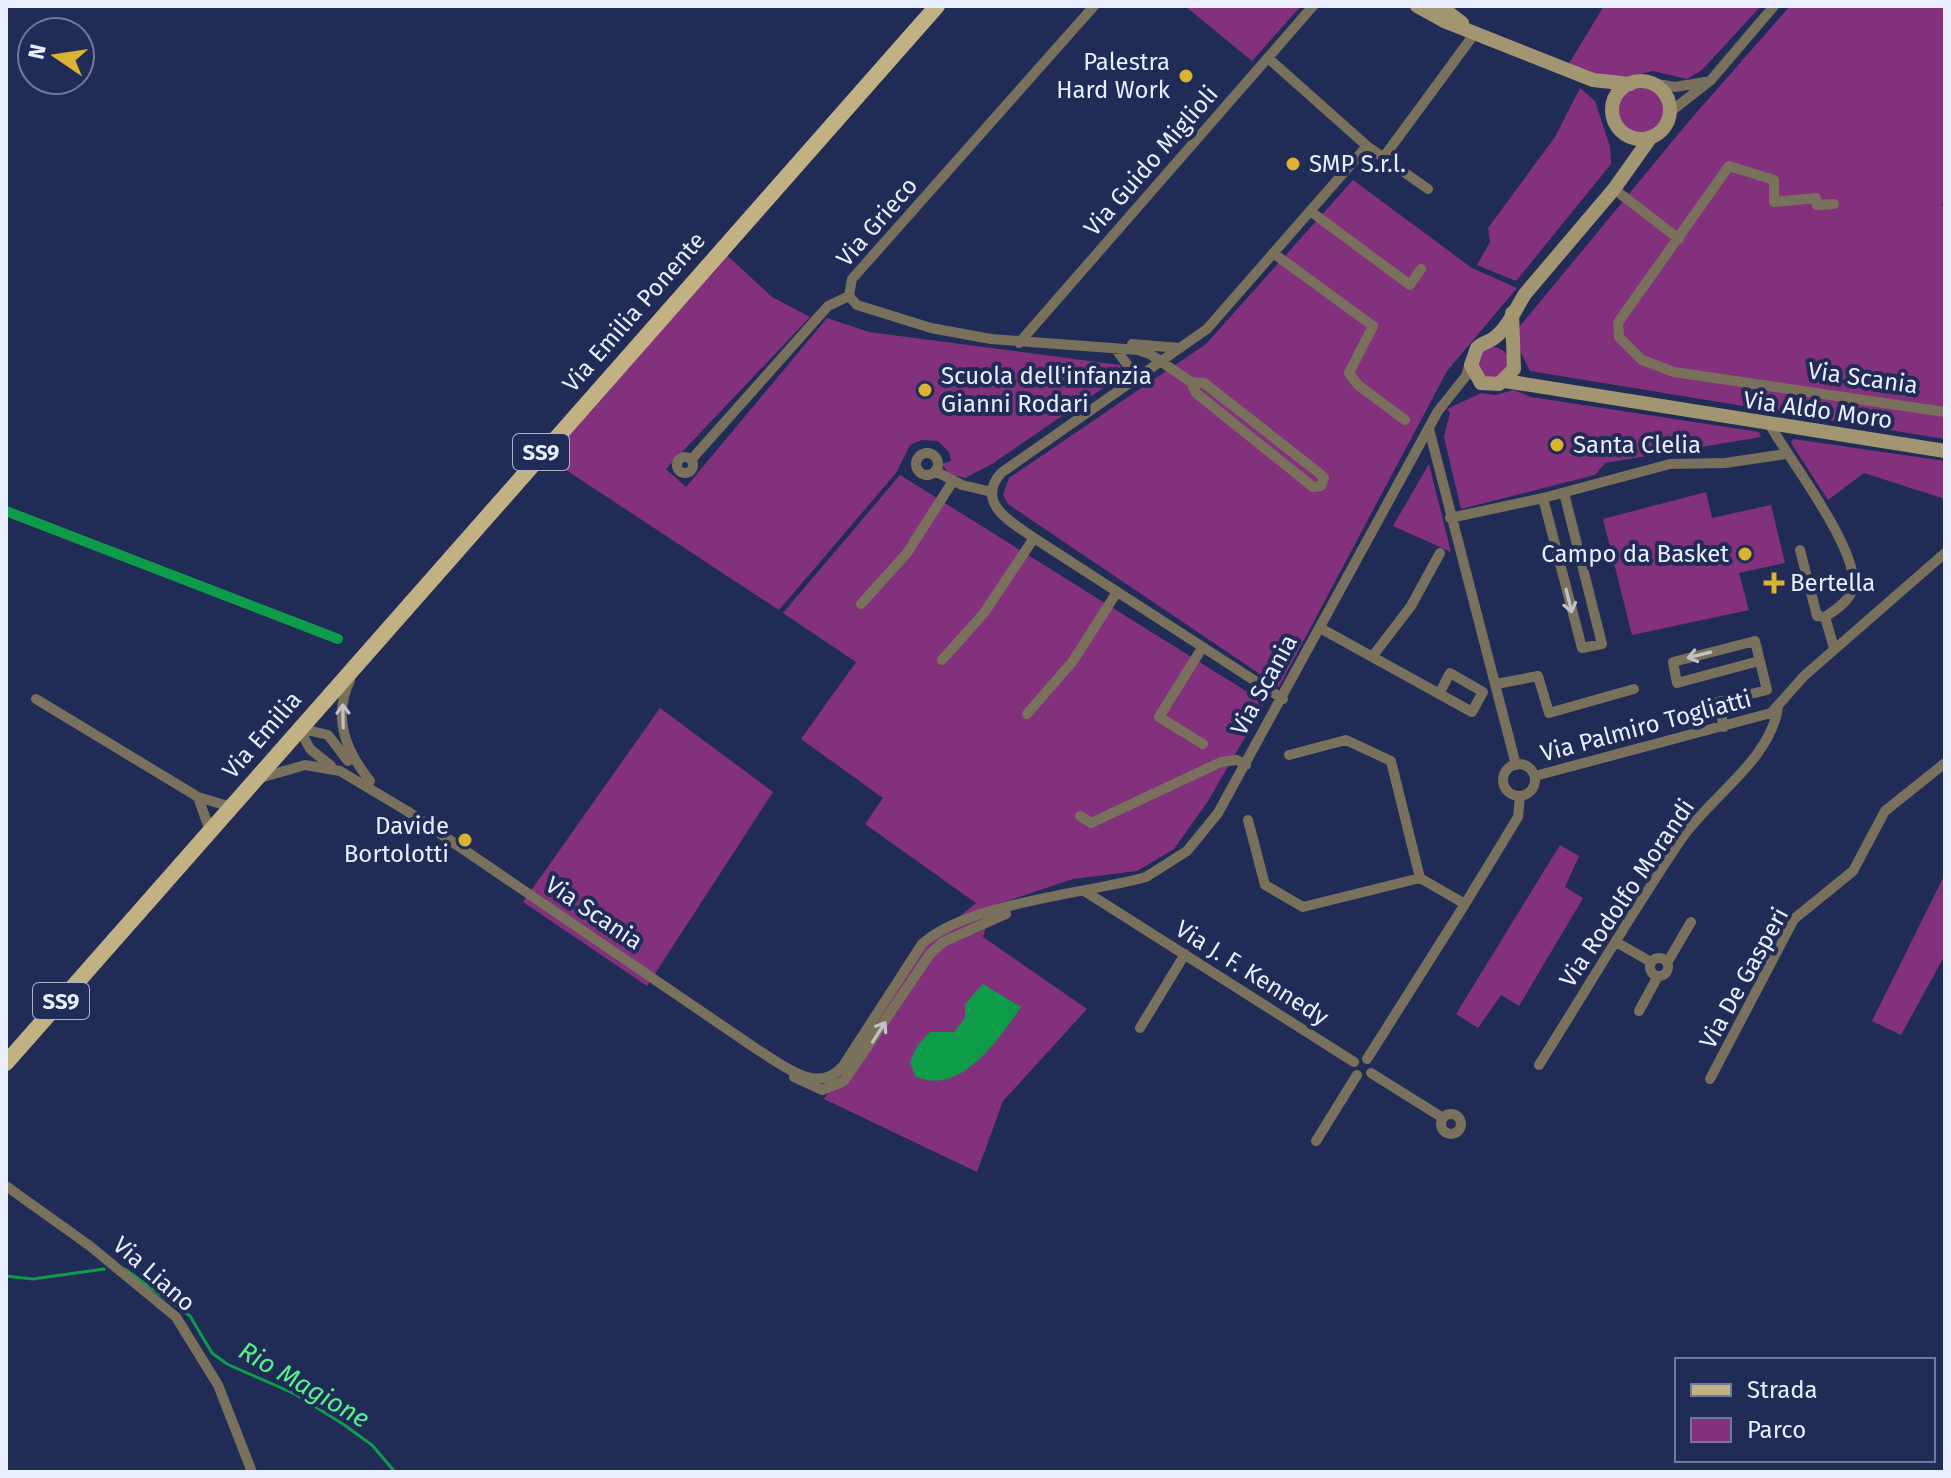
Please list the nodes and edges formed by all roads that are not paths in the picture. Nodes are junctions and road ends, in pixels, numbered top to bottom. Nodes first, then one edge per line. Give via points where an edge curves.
1 (937, 6) edge
2 (1094, 6) edge
3 (1313, 6) edge
4 (1417, 6) edge
5 (1440, 6) edge
6 (1774, 6) edge
7 (1475, 33) junction
8 (1268, 58) junction
9 (1574, 72) junction
10 (1651, 83) junction
11 (1630, 84) junction
12 (1698, 87) junction
13 (1613, 107) junction
14 (1670, 112) junction
15 (1618, 127) junction
16 (1651, 137) junction
17 (1367, 146) junction
18 (1383, 158) junction
19 (1618, 182) junction
20 (1428, 189) dead end
21 (1834, 204) dead end
22 (1310, 211) junction
23 (1679, 239) junction
24 (1273, 253) junction
25 (1421, 269) dead end
26 (849, 296) junction
27 (1512, 313) junction
28 (1493, 340) junction
29 (1019, 343) junction
30 (1115, 348) junction
31 (1180, 348) junction
32 (1513, 355) junction
33 (1471, 359) junction
34 (1161, 361) junction
35 (1137, 378) junction
36 (1505, 381) junction
37 (1191, 382) junction
38 (1481, 383) junction
39 (1532, 383) junction
40 (1456, 392) junction
41 (1945, 412) edge
42 (1405, 420) dead end
43 (1770, 425) junction
44 (1786, 427) junction
45 (1429, 429) junction
46 (1784, 451) junction
47 (1945, 451) edge
48 (691, 460) dead end
49 (935, 471) dead end
50 (953, 481) junction
51 (992, 492) junction
52 (1564, 493) junction
53 (1543, 498) junction
54 (1450, 518) junction
55 (1034, 538) junction
56 (1800, 550) dead end
57 (1440, 553) dead end
58 (1945, 553) edge
59 (1117, 592) junction
60 (861, 604) dead end
61 (1825, 617) junction
62 (1320, 628) junction
63 (1202, 648) junction
64 (1834, 648) junction
65 (367, 650) junction
66 (1372, 657) junction
67 (942, 660) dead end
68 (1759, 661) junction
69 (1496, 684) junction
70 (1634, 689) dead end
71 (1439, 694) dead end
72 (36, 699) dead end
73 (1283, 699) junction
74 (1778, 708) junction
75 (1027, 714) dead end
76 (1724, 727) junction
77 (299, 728) junction
78 (1203, 744) dead end
79 (1289, 755) dead end
80 (1945, 763) edge
81 (1246, 765) junction
82 (1516, 765) junction
83 (340, 771) junction
84 (1535, 776) junction
85 (254, 780) junction
86 (370, 781) junction
87 (1520, 796) junction
88 (198, 797) junction
89 (231, 807) junction
90 (407, 811) junction
91 (1080, 816) dead end
92 (1248, 820) dead end
93 (210, 831) junction
94 (1420, 878) junction
95 (1109, 887) junction
96 (1086, 892) junction
97 (1465, 904) junction
98 (1127, 917) junction
99 (1691, 922) dead end
100 (1616, 942) junction
101 (1185, 954) junction
102 (1651, 962) junction
103 (1667, 963) junction
104 (1658, 976) junction
105 (1639, 1011) dead end
106 (1140, 1028) dead end
107 (1367, 1059) junction
108 (1354, 1062) junction
109 (6, 1063) edge
110 (1539, 1065) dead end
111 (1371, 1073) junction
112 (1357, 1075) junction
113 (1710, 1079) dead end
114 (1443, 1118) dead end
115 (1316, 1141) dead end
116 (6, 1186) edge
117 (252, 1472) edge

1 - 65 main road, Via Emilia Ponente / SS9
2 - 26 street, Via Grieco via 852,279
3 - 8 street, Via Guido Miglioli
4 - 7 main road
5 - 7 main road
6 - 12 street, Via Scania via 1711,80
7 - 9 main road
7 - 18 street
8 - 17 street
8 - 29 street, Via Guido Miglioli
9 - 11 main road, Via Scania
9 - 13 main road via 1597,87
10 - 11 main road, Via Scania
10 - 12 street, Via Scania
10 - 14 main road via 1665,94
11 - 13 main road via 1618,93
12 - 14 street, Via Scania
13 - 15 main road
14 - 16 main road, Via Scania via 1664,128
15 - 16 main road via 1633,137
15 - 19 main road via 1627,158
16 - 19 main road, Via Scania
17 - 18 street
17 - 22 street
18 - 20 street
19 - 23 street
19 - 27 main road, Via Scania
21 - 23 street, Via Scania via 1817,205 1816,198 1774,202 1774,180 1729,166
22 - 24 street
22 - 25 street via 1410,285
23 - 41 street, Via Scania via 1618,323 1619,337 1633,355 1674,372
24 - 31 street via 1207,329
24 - 42 street via 1370,323 1372,331 1349,373
26 - 29 street via 857,305 895,318
26 - 48 street, Via Grieco via 828,306
27 - 28 main road, Via Scania
27 - 32 main road
28 - 32 main road
28 - 33 main road, Via Scania via 1477,348
29 - 30 street
30 - 31 street via 1130,343
30 - 34 street via 1138,350
30 - 35 street
31 - 34 street
32 - 36 main road
32 - 39 main road
33 - 38 main road
33 - 40 street, Via Scania
34 - 35 street
34 - 37 street
35 - 51 street via 1001,473
36 - 38 main road
36 - 39 main road, Via Aldo Moro
37 - 37 street via 1196,393 1263,448 1313,487 1321,486 1324,478 1314,468 1204,383
38 - 40 street
39 - 43 main road, Via Aldo Moro
40 - 45 street, Via Scania
43 - 44 main road, Via Aldo Moro
43 - 46 street
44 - 46 street
44 - 47 main road, Via Aldo Moro
45 - 54 street, Via Palmiro Togliatti
45 - 62 street, Via Scania
46 - 52 street via 1725,463 1670,464
46 - 61 street via 1840,535 1853,579 1847,600
49 - 50 street
50 - 51 street
50 - 60 street via 907,553
51 - 55 street via 1001,515
52 - 53 street
53 -> 52 street via 1582,648 1602,644
53 - 54 street
54 - 69 street, Via Palmiro Togliatti
55 - 59 street
55 - 67 street via 984,613
56 - 61 street via 1817,616
57 - 66 street via 1411,606
58 - 64 street, Via Palmiro Togliatti
59 - 63 street
59 - 75 street via 1073,661
61 - 64 street
62 - 66 street
62 - 73 street, Via Scania
63 - 73 street
63 - 78 street via 1159,717
64 - 74 street, Via Palmiro Togliatti
65 - 77 main road, Via Emilia / SS9
86 -> 65 street, Via Scania via 349,752 342,719 345,690
66 - 71 street
68 -> 68 street via 1755,641 1673,662 1677,683
68 - 76 street via 1767,690 1718,702
69 - 70 street via 1538,676 1549,713
69 - 82 street, Via Palmiro Togliatti
72 - 88 street
73 - 81 street, Via Scania
74 - 76 street, Via Palmiro Togliatti
74 - 100 street, Via Rodolfo Morandi via 1757,751 1682,837
76 - 84 street, Via Palmiro Togliatti
77 - 83 street, Via Scania via 317,757
77 - 85 main road, Via Emilia / SS9
77 - 86 street, Via Scania via 333,738 349,763
79 - 94 street via 1346,740 1391,761
80 - 113 street, Via De Gasperi via 1885,811 1853,871 1794,919
81 - 91 street via 1221,762 1091,823
81 - 95 street, Via Scania via 1203,835 1187,851 1146,877
82 - 84 street
82 - 87 street via 1506,771 1503,783
83 - 85 street, Via Scania via 305,765
83 - 90 street, Via Scania
84 - 87 street via 1533,789
85 - 89 main road, Via Emilia / SS9
86 - 90 street, Via Scania
87 - 97 street via 1518,817
88 - 89 street
88 - 93 street
89 - 93 main road, Via Emilia / SS9
90 - 96 street, Via Scania via 815,1089 834,1088 851,1075 937,947 1031,903
92 - 94 street via 1265,885 1303,907
93 - 109 main road, Via Emilia / SS9
94 - 97 street
95 - 96 street, Via Scania
95 - 98 street via 1115,906
96 - 98 street, Via J. F. Kennedy
97 - 107 street
98 - 101 street, Via J. F. Kennedy
99 - 103 street
100 - 102 street
100 - 110 street, Via Rodolfo Morandi
101 - 106 street
101 - 108 street, Via J. F. Kennedy
102 - 103 street via 1658,958
102 - 104 street via 1650,970
103 - 104 street via 1667,971
104 - 105 street
107 - 108 street
107 - 111 street
108 - 112 street
111 - 112 street
111 - 114 street
112 - 115 street
116 - 117 street, Via Liano via 176,1317 218,1385

